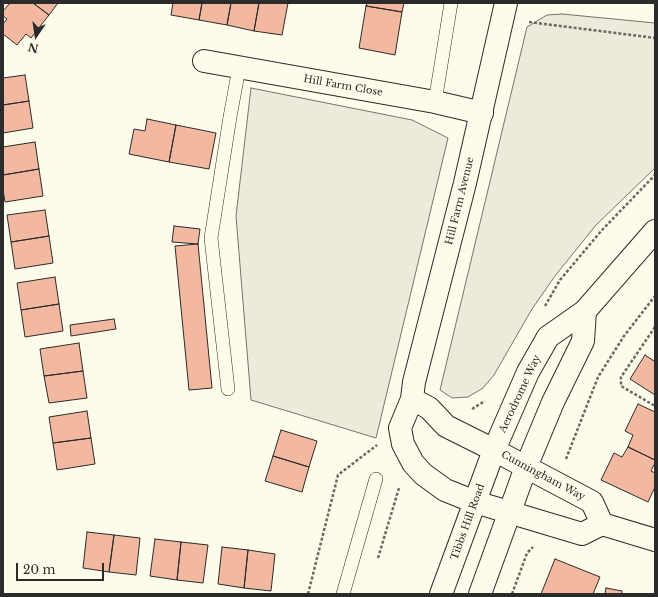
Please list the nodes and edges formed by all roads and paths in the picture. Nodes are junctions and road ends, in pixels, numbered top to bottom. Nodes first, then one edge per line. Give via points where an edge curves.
1 (452, 3) edge
2 (505, 11) edge
3 (655, 38) edge
4 (204, 61) dead end
5 (240, 68) junction
6 (435, 102) junction
7 (482, 113) junction
8 (655, 175) edge
9 (655, 231) edge
10 (655, 296) edge
11 (585, 311) junction
12 (541, 312) dead end
13 (655, 327) edge
14 (598, 377) dead end
15 (228, 389) dead end
16 (412, 399) junction
17 (655, 406) edge
18 (494, 450) junction
19 (526, 467) junction
20 (376, 478) dead end
21 (401, 484) dead end
22 (475, 502) junction
23 (509, 512) junction
24 (602, 524) junction
25 (655, 540) edge
26 (376, 565) dead end
27 (343, 594) edge
28 (442, 594) edge
29 (480, 594) edge

1 - 6 lane
2 - 3 path
2 - 7 street, Hill Farm Avenue
4 - 5 street, Hill Farm Close
5 - 6 street, Hill Farm Close
5 - 15 lane via 211,238
6 - 7 street, Hill Farm Close
7 - 16 street, Hill Farm Avenue via 414,382
8 - 12 path via 602,230 560,280
9 - 11 street, Aerodrome Way
10 - 14 path via 624,336
11 - 18 street, Aerodrome Way via 548,337 528,372
11 - 19 street via 583,341 553,402
13 - 17 path via 621,377 621,386
16 - 18 street via 429,408 446,426
16 - 22 street, Hill Farm Avenue via 400,428 403,444 413,463 445,490
18 - 19 street, Cunningham Way
18 - 22 street, Tibbs Hill Road
19 - 23 street
19 - 24 street, Cunningham Way via 592,502
20 - 27 lane
21 - 26 path
22 - 23 street
22 - 28 street, Tibbs Hill Road
23 - 24 street via 582,534
23 - 29 street
24 - 25 street

